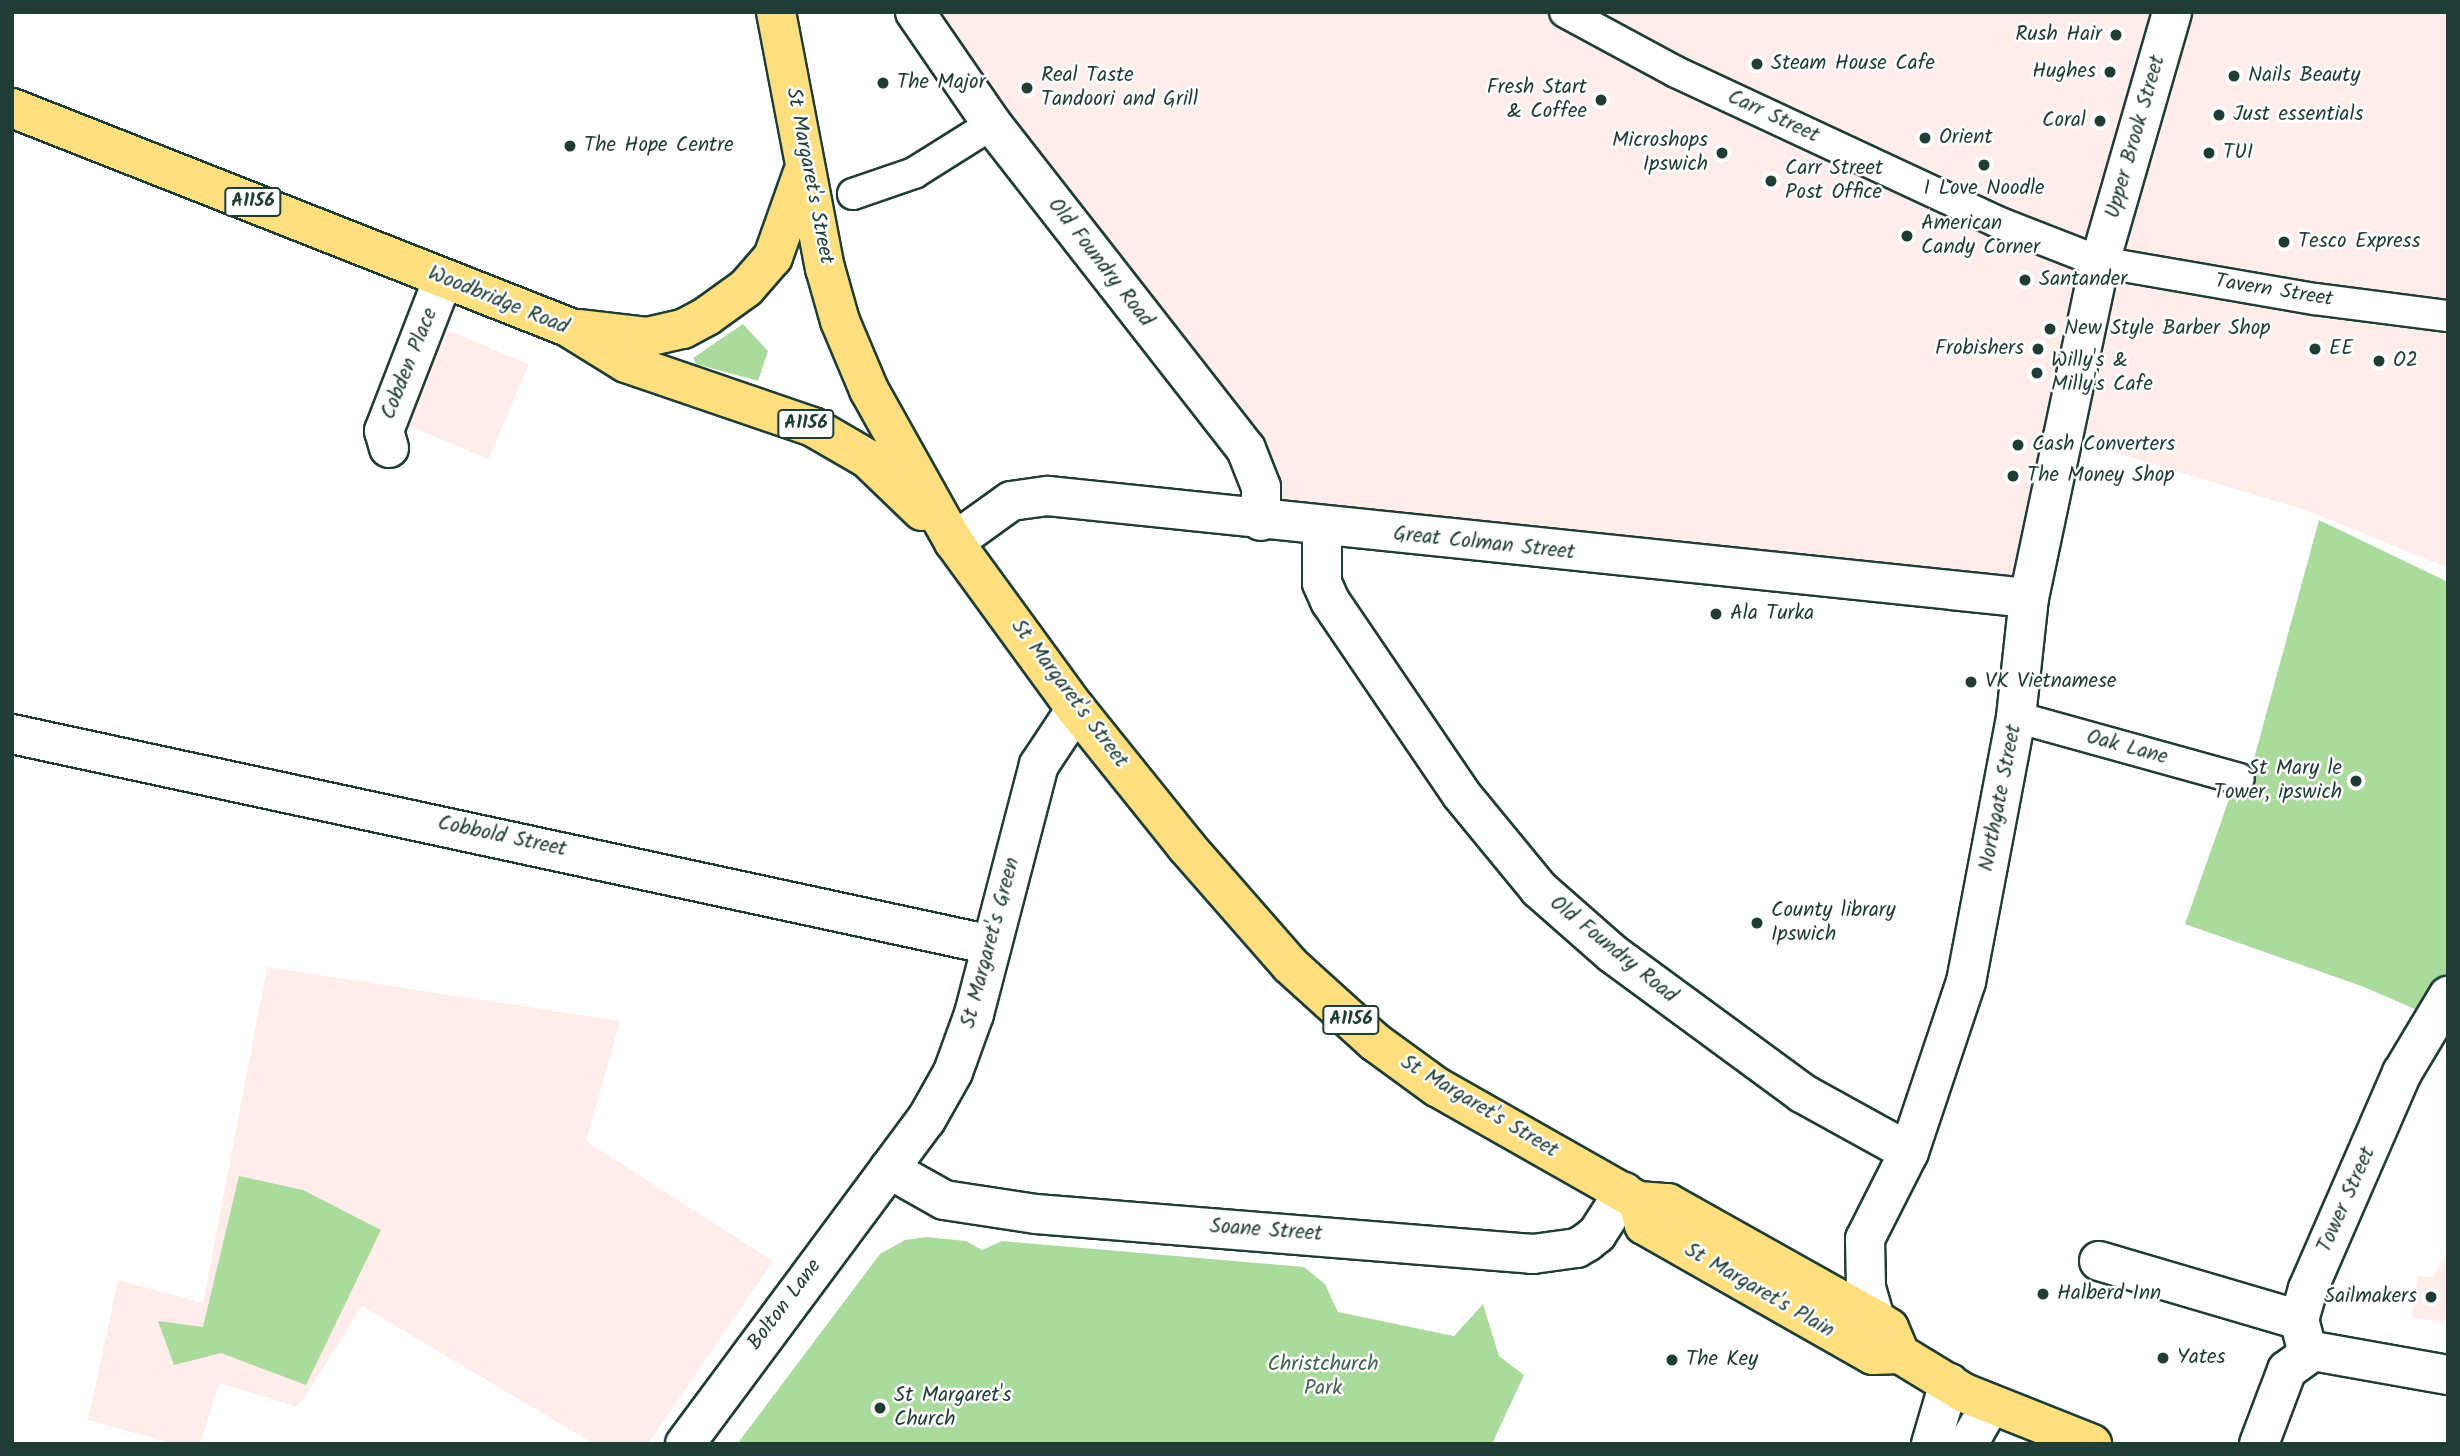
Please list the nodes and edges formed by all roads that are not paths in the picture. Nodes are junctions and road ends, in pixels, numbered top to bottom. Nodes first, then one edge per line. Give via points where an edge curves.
1 (776, 12) edge
2 (915, 12) edge
3 (1565, 12) edge
4 (2172, 12) edge
5 (12, 108) edge
6 (992, 124) junction
7 (803, 170) junction
8 (853, 194) dead end
9 (2100, 262) junction
10 (443, 279) junction
11 (2448, 316) edge
12 (568, 327) junction
13 (389, 448) dead end
14 (1261, 521) junction
15 (1322, 527) junction
16 (954, 542) junction
17 (2029, 598) junction
18 (1076, 709) junction
19 (2016, 717) junction
20 (12, 734) edge
21 (2239, 779) dead end
22 (991, 945) junction
23 (2448, 996) edge
24 (1909, 1152) junction
25 (890, 1169) junction
26 (1631, 1197) junction
27 (2099, 1261) dead end
28 (1875, 1320) junction
29 (2303, 1337) junction
30 (1900, 1354) junction
31 (2448, 1374) edge
32 (1968, 1393) junction
33 (685, 1444) edge
34 (1931, 1444) edge
35 (1968, 1444) edge
36 (2091, 1444) edge
37 (2259, 1444) edge

1 - 7 main road, St Margaret's Street / A1156 via 787,53
2 - 6 street, Old Foundry Road
3 - 9 street, Carr Street via 1676,72 2000,222
4 - 9 street, Upper Brook Street
5 - 10 main road, Woodbridge Road / A1156
6 - 8 street via 914,173
6 - 14 street, Old Foundry Road via 1246,449 1261,487
7 - 12 main road, A1156 via 773,257 746,288 707,316 683,329 647,337
7 - 16 main road, St Margaret's Street / A1156 via 825,268 851,349
9 - 11 street, Tavern Street via 2315,299
9 - 17 street, Northgate Street
10 - 12 main road, Woodbridge Road / A1156
10 - 13 street, Cobden Place via 384,431
12 - 16 main road, Woodbridge Road / A1156 via 626,363 813,427 845,444 868,459
14 - 15 street, Great Colman Street
14 - 16 street, Great Colman Street via 1029,496 997,508
15 - 17 street, Great Colman Street
15 - 24 street, Old Foundry Road via 1322,583 1330,601 1461,794 1539,889 1612,954 1802,1093
16 - 18 main road, St Margaret's Street / A1156
17 - 19 street, Northgate Street
18 - 22 street, St Margaret's Green via 1039,765
18 - 26 main road, St Margaret's Street / A1156 via 1290,965 1375,1042 1437,1087
19 - 21 street, Oak Lane
19 - 24 street, Northgate Street via 1966,982
20 - 22 street, Cobbold Street
22 - 25 street, St Margaret's Green via 953,1072 926,1120
23 - 29 street, Tower Street via 2402,1073 2308,1289
24 - 28 street, Northgate Street via 1866,1239 1866,1287
25 - 26 street, Soane Street via 944,1200 1037,1214 1533,1254 1577,1248 1597,1234
25 - 33 street, Bolton Lane
26 - 28 main road, St Margaret's Plain / A1156 via 1668,1203
26 - 30 main road, St Margaret's Plain / A1156 via 1644,1226 1873,1355
27 - 29 street
28 - 30 main road, St Margaret's Plain / A1156 via 1889,1328
29 - 31 street via 2325,1350
29 - 37 street, Tower Street
30 - 32 main road, St Margaret's Plain / A1156
32 - 34 street
32 - 35 street
32 - 36 main road, A1156

